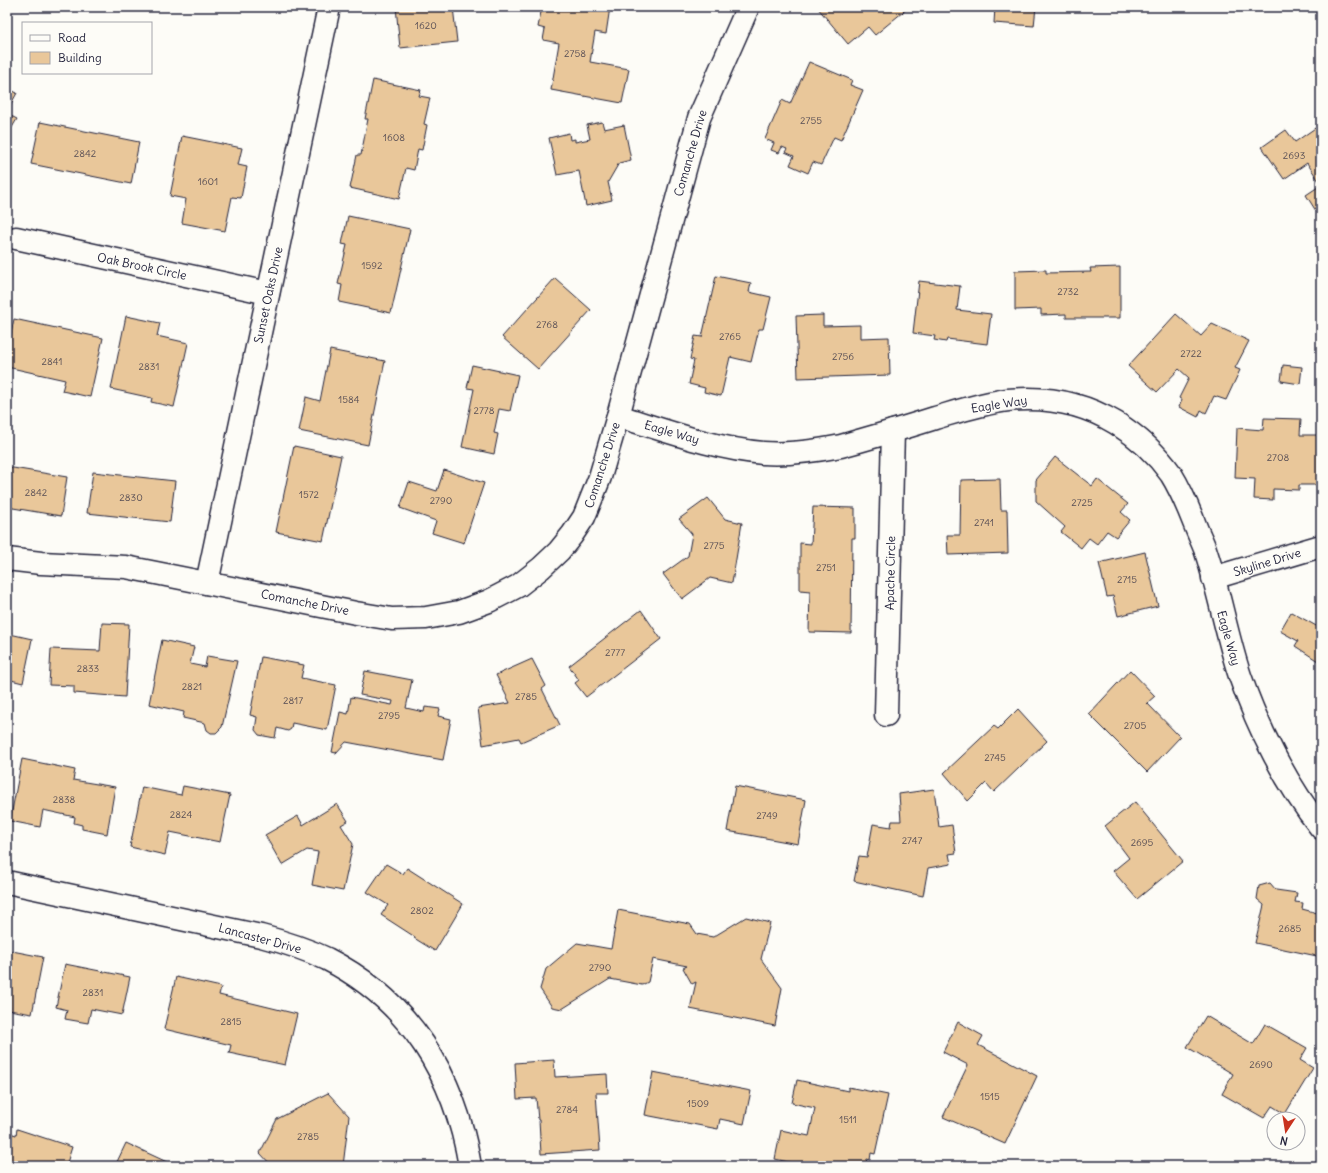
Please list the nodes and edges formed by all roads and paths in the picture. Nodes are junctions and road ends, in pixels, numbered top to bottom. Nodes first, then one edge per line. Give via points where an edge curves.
1 (329, 7) edge
2 (748, 7) edge
3 (16, 238) dead end
4 (268, 293) junction
5 (618, 416) junction
6 (893, 431) junction
7 (1321, 546) edge
8 (7, 559) edge
9 (1213, 578) junction
10 (207, 583) junction
11 (886, 715) dead end
12 (1321, 828) edge
13 (7, 882) edge
14 (470, 1166) edge

1 - 4 street, Sunset Oaks Drive
2 - 5 street, Comanche Drive via 697,124
3 - 4 street, Oak Brook Circle
4 - 10 street, Sunset Oaks Drive
5 - 6 street, Eagle Way via 710,443 763,453 819,451
5 - 10 street, Comanche Drive via 593,497 572,535 559,552 541,568 518,586 489,601 426,618 392,618
6 - 9 street, Eagle Way via 982,404 1014,400 1058,401 1082,407 1108,418 1151,450 1170,474 1185,499
6 - 11 street, Apache Circle
7 - 9 street, Skyline Drive
8 - 10 street, Comanche Drive via 126,567
9 - 12 street, Eagle Way via 1240,676 1255,714 1271,750
13 - 14 street, Lancaster Drive via 262,936 327,959 354,975 382,995 402,1016 421,1039 437,1065 457,1110

